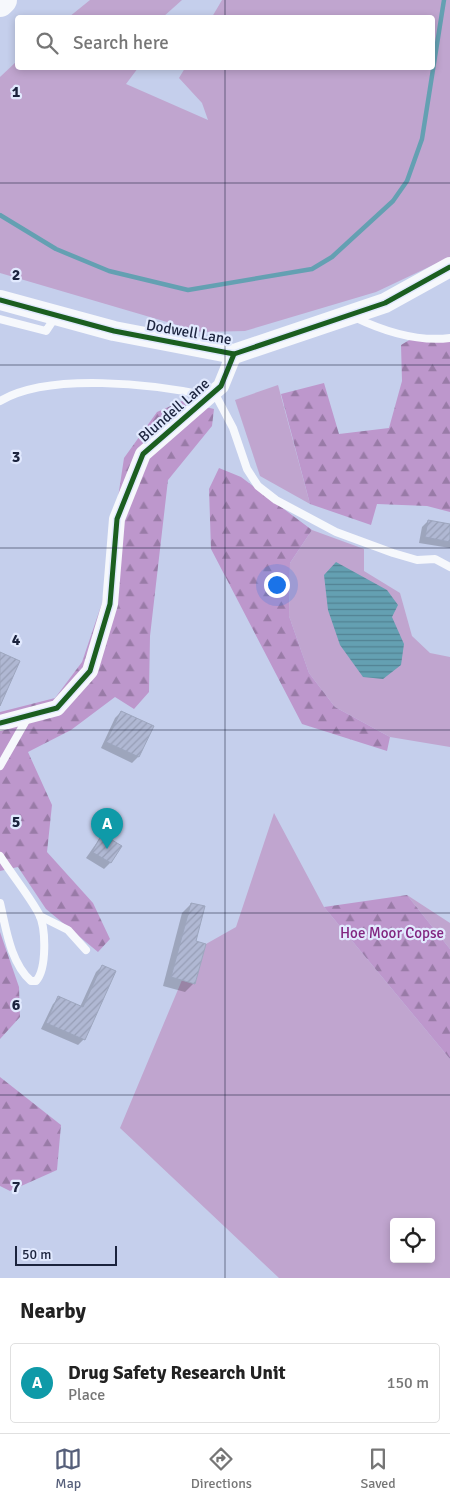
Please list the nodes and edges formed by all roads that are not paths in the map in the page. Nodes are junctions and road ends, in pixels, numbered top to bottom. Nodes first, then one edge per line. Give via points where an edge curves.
1 (3, 0) edge
2 (0, 3) edge
3 (450, 267) edge
4 (0, 300) edge
5 (57, 314) junction
6 (350, 315) junction
7 (0, 319) edge
8 (450, 338) edge
9 (234, 354) junction
10 (211, 394) junction
11 (0, 401) edge
12 (450, 567) edge
13 (29, 716) junction
14 (0, 723) edge
15 (0, 766) edge
16 (0, 856) edge
17 (0, 903) edge
18 (40, 916) junction
19 (86, 950) dead end

1 - 2 highway
3 - 6 street, Dodwell Lane via 385,303
4 - 5 street, Dodwell Lane
5 - 7 lane via 46,331
5 - 9 street, Dodwell Lane via 114,331
6 - 8 lane via 394,332 437,340
6 - 9 street, Dodwell Lane
9 - 10 street, Blundell Lane via 221,386
10 - 11 lane via 77,384 30,388
10 - 12 lane via 233,428 247,469 258,486 276,500 336,532 393,553 418,560 435,559
10 - 13 street, Blundell Lane via 143,454 117,520 110,604 90,671 57,708
13 - 14 street, Blundell Lane
13 - 15 lane
16 - 18 lane
17 - 18 lane via 19,966 26,977 36,981 41,975 44,959
18 - 19 lane via 68,930

